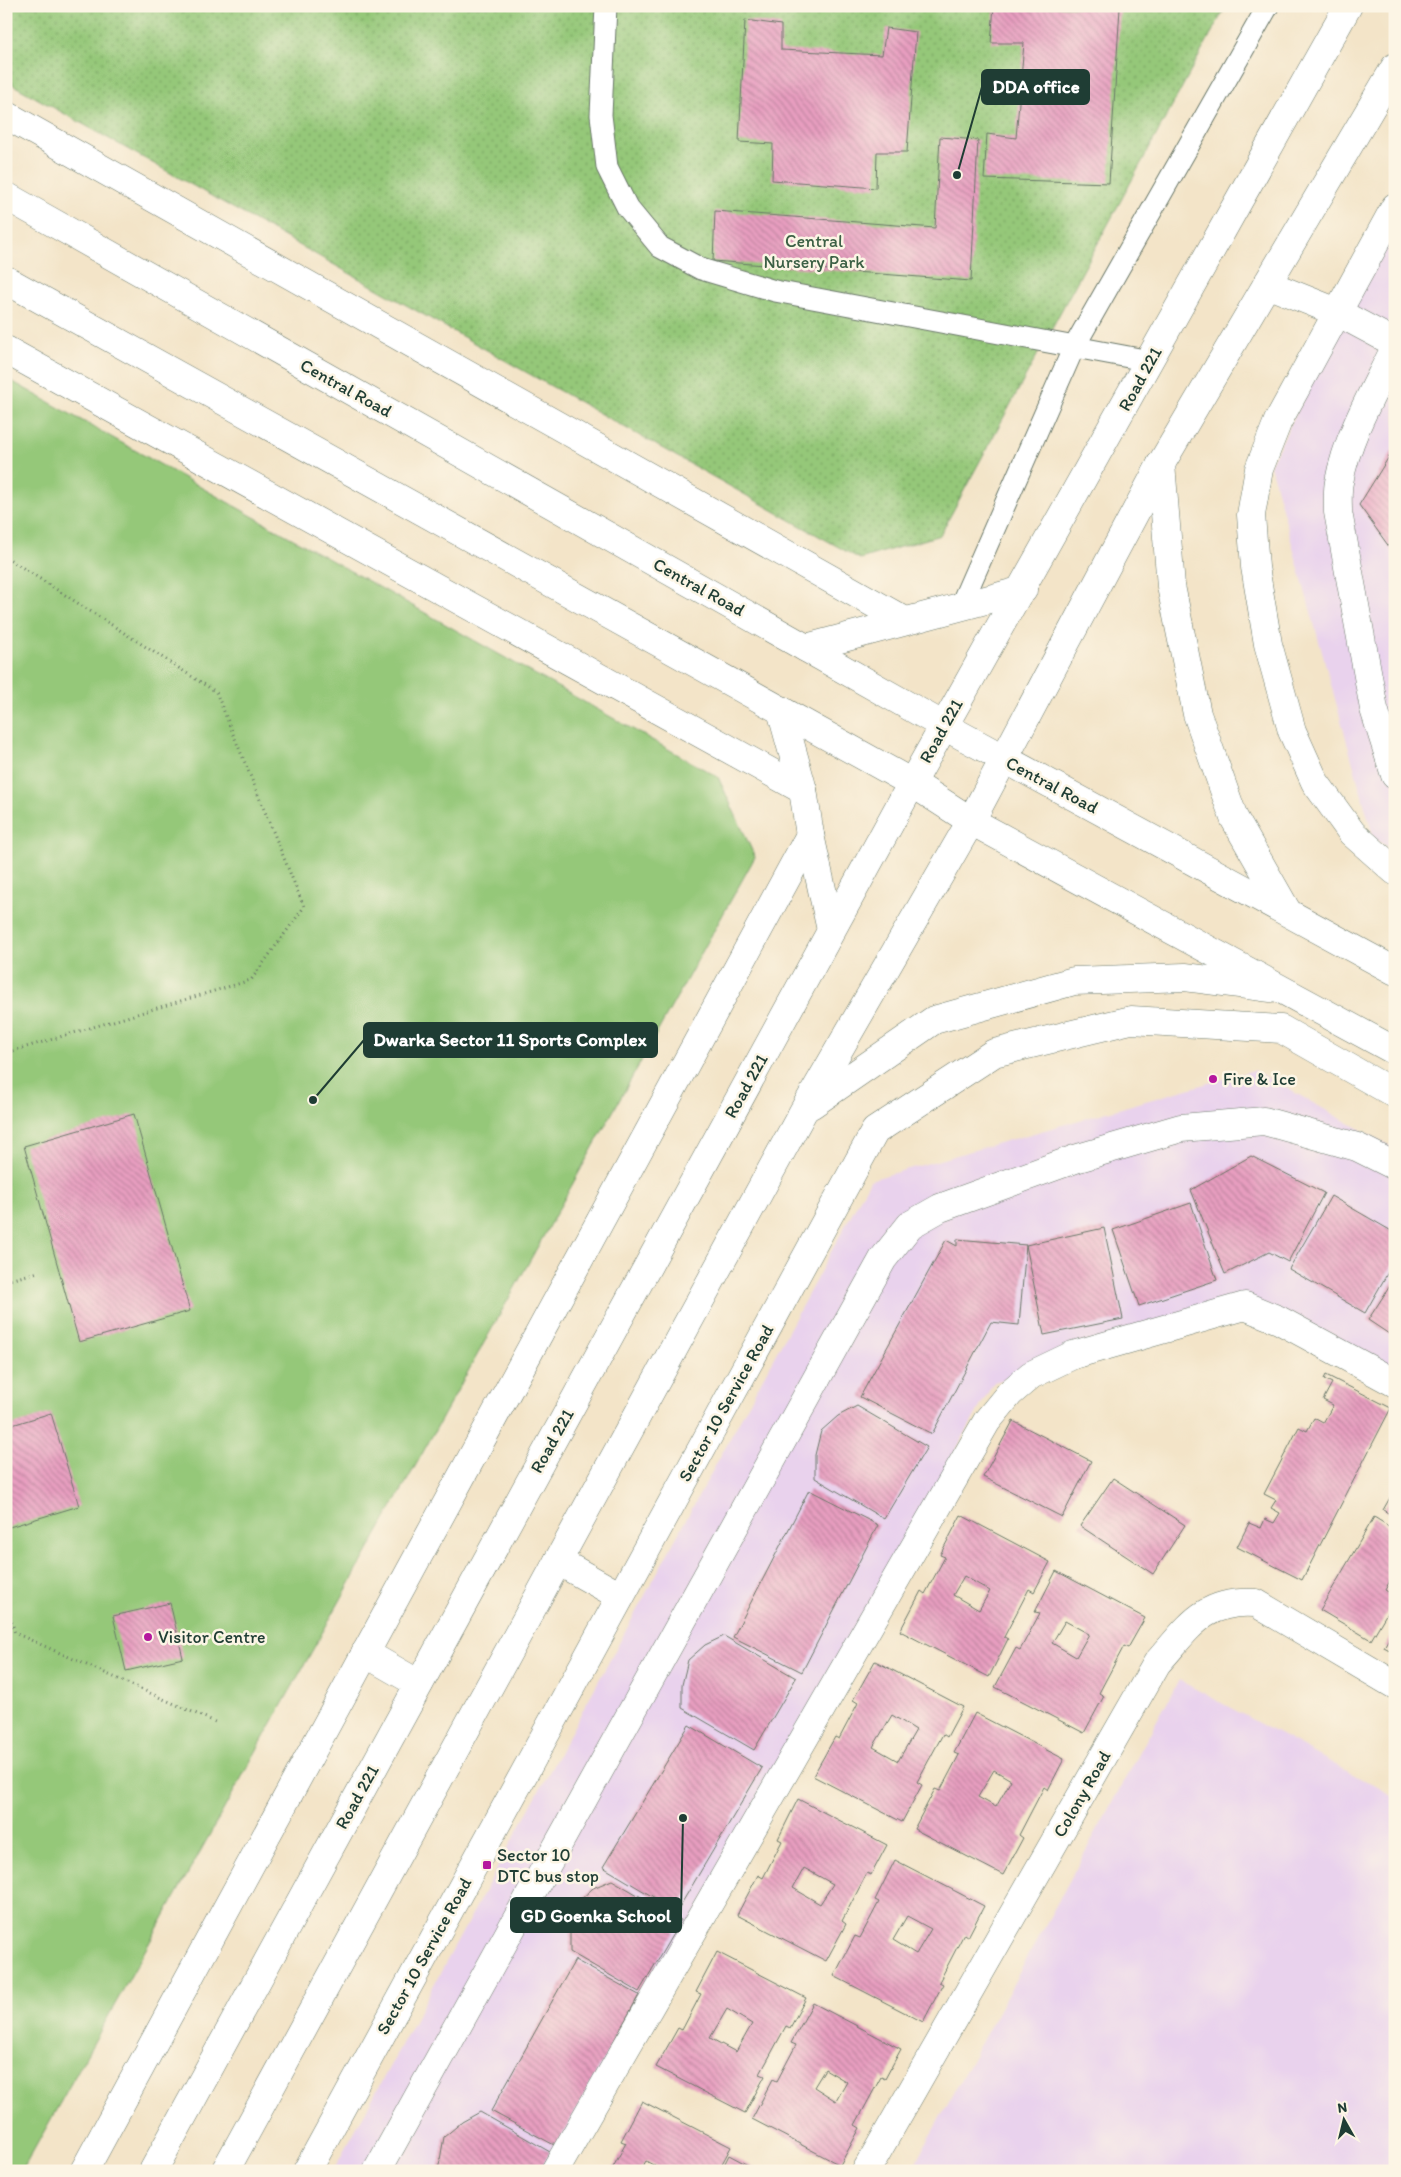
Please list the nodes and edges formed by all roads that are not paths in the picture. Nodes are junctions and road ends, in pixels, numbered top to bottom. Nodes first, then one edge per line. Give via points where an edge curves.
1 (606, 6) edge
2 (1268, 6) edge
3 (1348, 6) edge
4 (1395, 67) edge
5 (6, 115) edge
6 (6, 196) edge
7 (1395, 207) edge
8 (6, 280) edge
9 (1267, 284) junction
10 (1337, 312) junction
11 (1395, 342) edge
12 (1074, 347) junction
13 (1395, 348) edge
14 (6, 350) edge
15 (1150, 361) junction
16 (1161, 464) junction
17 (1023, 590) junction
18 (960, 606) junction
19 (905, 621) junction
20 (806, 648) junction
21 (781, 710) junction
22 (944, 726) junction
23 (1005, 760) junction
24 (1395, 775) edge
25 (912, 783) junction
26 (803, 790) junction
27 (971, 821) junction
28 (810, 835) junction
29 (1395, 871) edge
30 (1288, 911) junction
31 (831, 930) junction
32 (1395, 971) edge
33 (1287, 990) junction
34 (1395, 1050) edge
35 (1395, 1094) edge
36 (804, 1110) junction
37 (1395, 1166) edge
38 (1395, 1383) edge
39 (558, 1561) junction
40 (620, 1596) junction
41 (365, 1654) junction
42 (419, 1684) junction
43 (1395, 1686) edge
44 (84, 2171) edge
45 (153, 2171) edge
46 (225, 2171) edge
47 (307, 2171) edge
48 (377, 2171) edge
49 (555, 2171) edge
50 (866, 2171) edge

1 - 12 lane via 601,115 607,167 627,207 660,247 701,269 775,291
2 - 12 lane
3 - 15 street, Road 221
4 - 9 street
5 - 19 street
6 - 20 street, Central Road
7 - 10 street
8 - 21 street
9 - 10 street
9 - 16 street
10 - 11 street
10 - 29 street via 1278,421 1259,469 1251,515 1255,567 1268,644 1281,695 1292,731 1315,782 1352,833
12 - 15 lane
12 - 18 lane
13 - 24 street via 1355,431 1338,483 1338,512 1374,709
14 - 26 street
15 - 17 street, Road 221
16 - 23 street
16 - 30 street via 1171,586 1197,714 1234,818
17 - 18 street
17 - 22 street, Road 221
18 - 19 street
19 - 20 street
20 - 22 street, Central Road
21 - 25 street
21 - 26 street
22 - 23 street, Central Road
22 - 25 street, Road 221
23 - 27 street
23 - 30 street, Central Road
25 - 27 street
25 - 31 street, Road 221
26 - 28 street
27 - 33 street
27 - 36 street
28 - 31 street
28 - 41 street
30 - 32 street, Central Road
31 - 42 street, Road 221
33 - 34 street
33 - 36 street via 1185,977 1074,981 934,1020
35 - 40 street, Sector 10 Service Road via 1281,1030 1131,1020 994,1053 875,1131
36 - 39 street
37 - 48 street via 1357,1147 1264,1121 1181,1128 1075,1159 940,1208 910,1225 883,1259
38 - 49 street via 1279,1320 1245,1306 1073,1356 1031,1375 1010,1393 986,1421
39 - 40 street
39 - 46 street
40 - 47 street, Sector 10 Service Road
41 - 42 street
41 - 44 street
42 - 45 street, Road 221
43 - 50 street, Colony Road via 1256,1603 1236,1602 1205,1612 1157,1663

